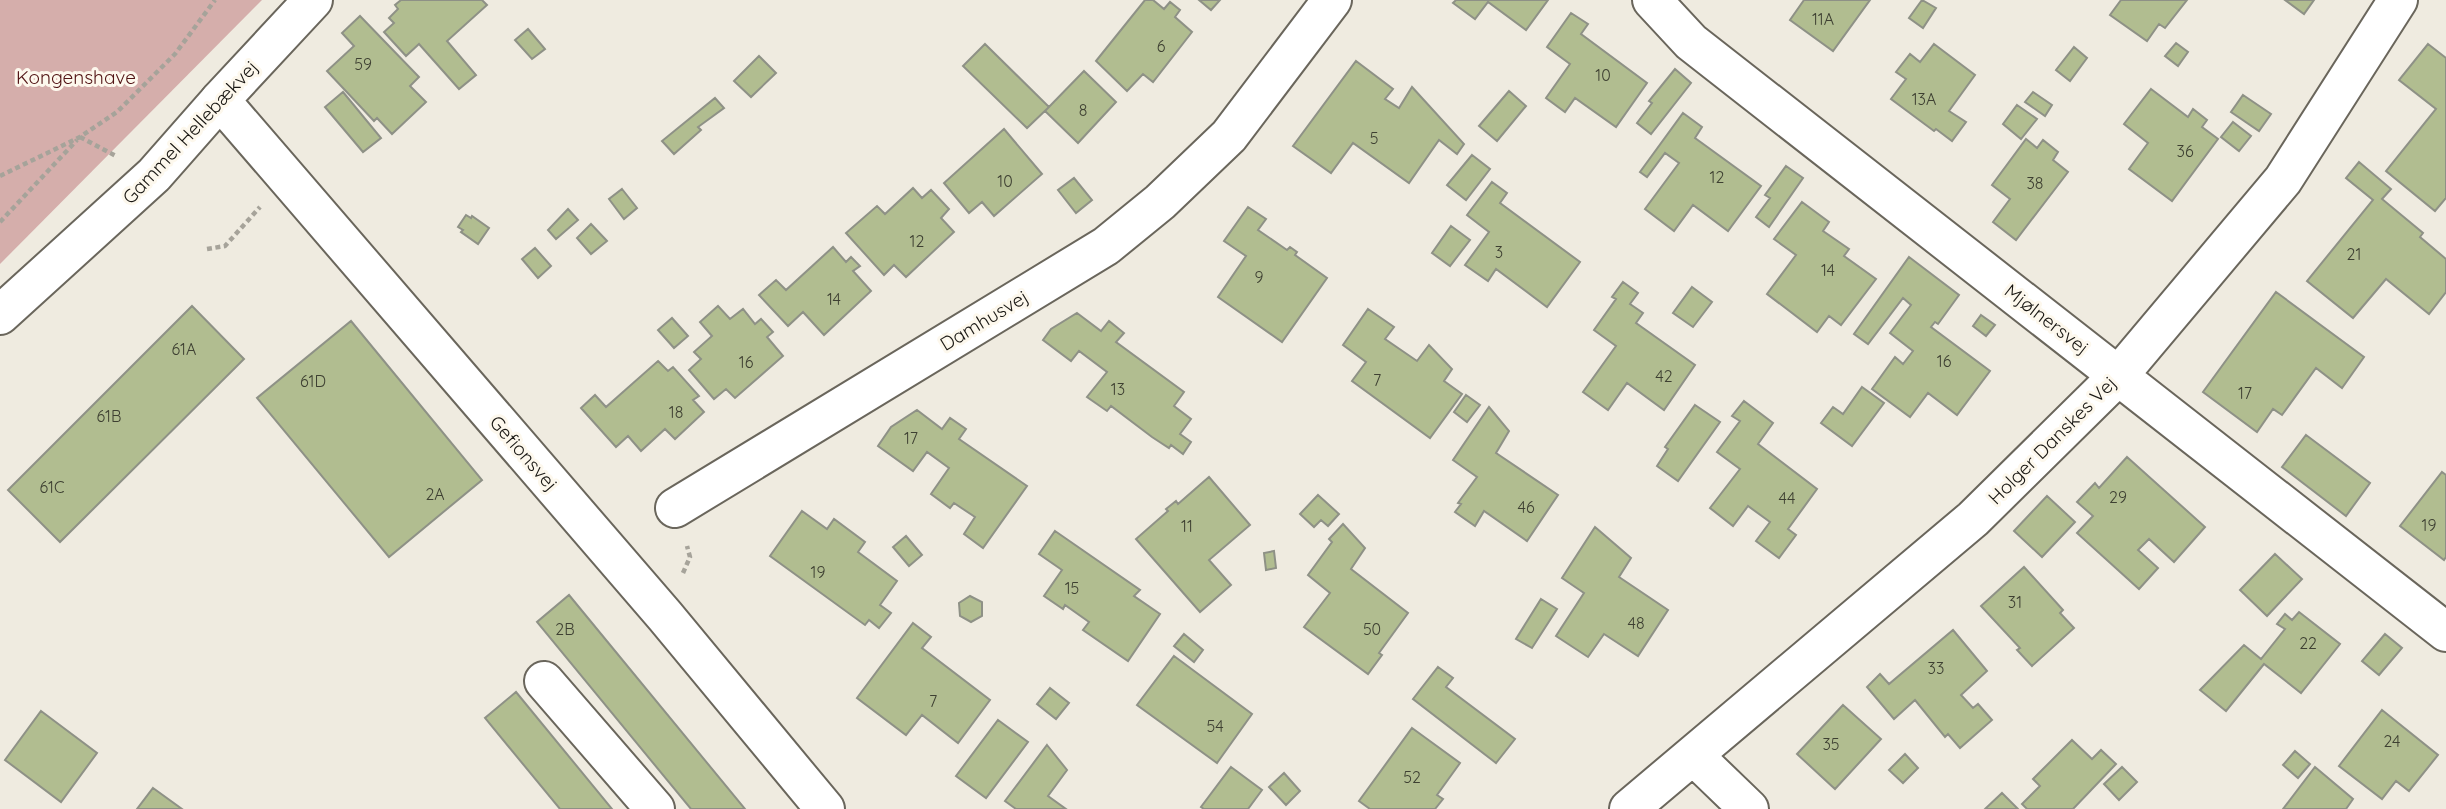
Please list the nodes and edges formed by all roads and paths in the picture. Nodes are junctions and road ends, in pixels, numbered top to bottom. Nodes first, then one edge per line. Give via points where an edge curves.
1 (215, 0) edge
2 (313, 0) edge
3 (1332, 0) edge
4 (1652, 0) edge
5 (2398, 0) edge
6 (220, 100) junction
7 (80, 137) junction
8 (0, 176) edge
9 (286, 178) junction
10 (0, 222) edge
11 (207, 249) dead end
12 (0, 316) edge
13 (2119, 375) junction
14 (675, 508) joint
15 (665, 616) junction
16 (2446, 632) edge
17 (544, 681) dead end
18 (1694, 756) junction
19 (655, 809) edge
20 (825, 809) edge
21 (1629, 809) edge
22 (1749, 809) edge

1 - 7 path via 165,64 117,112
2 - 6 street, Gammel Hellebækvej
3 - 14 street, Damhusvej via 1229,136 1160,202 1105,246
4 - 13 street, Mjølnersvej via 1691,42
5 - 13 street, Holger Danskes Vej via 2283,180
6 - 9 street, Gefionsvej
6 - 12 street, Gammel Hellebækvej via 154,175
7 - 8 path
7 - 10 path
9 - 11 path via 225,246
9 - 15 street, Gefionsvej
13 - 16 street, Mjølnersvej
13 - 18 street, Holger Danskes Vej via 1973,519
14 - 15 path via 690,558
15 - 20 street, Gefionsvej
17 - 19 street
18 - 21 street, Holger Danskes Vej
18 - 22 street

